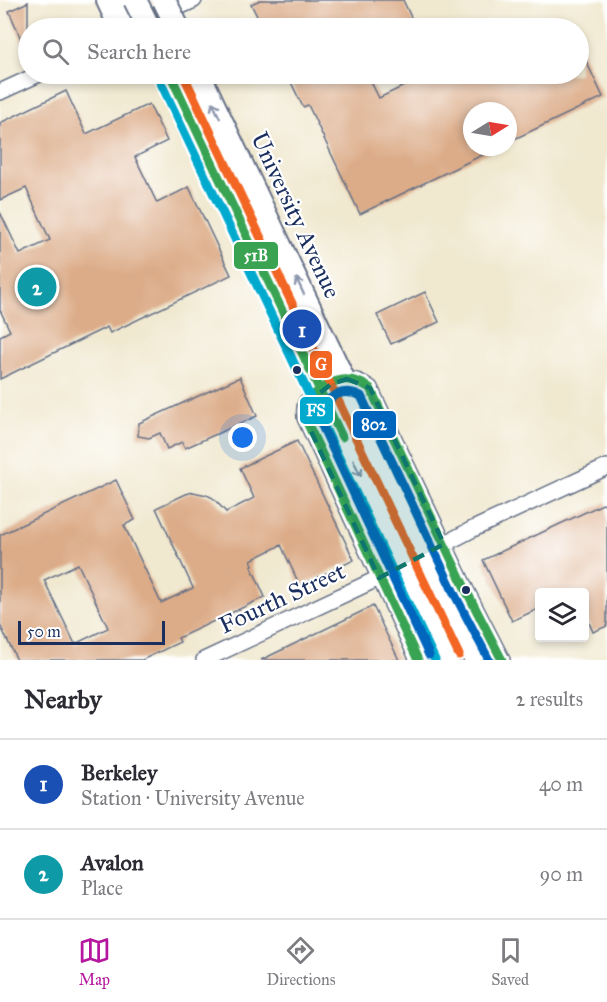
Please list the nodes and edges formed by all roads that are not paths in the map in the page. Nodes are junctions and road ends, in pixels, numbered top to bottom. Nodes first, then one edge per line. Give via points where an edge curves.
1 (111, 0) edge
2 (135, 0) edge
3 (165, 0) edge
4 (194, 0) edge
5 (119, 18) edge
6 (143, 18) edge
7 (155, 18) edge
8 (173, 18) edge
9 (18, 84) edge
10 (175, 84) edge
11 (204, 84) edge
12 (0, 92) edge
13 (607, 467) edge
14 (444, 544) junction
15 (379, 578) junction
16 (204, 660) edge
17 (418, 660) edge
18 (448, 660) edge
19 (476, 660) edge
20 (502, 660) edge

1 - 5 highway
2 - 6 main road, bridge
3 - 8 main road, bridge
4 - 7 street
9 - 12 street
10 -> 18 main road, bridge
19 -> 11 main road, University Avenue, bridge
13 - 14 street, Fourth Street
14 - 15 street, Fourth Street
14 - 15 street via 370,388 361,381 333,382 311,397 305,405 305,418
14 - 20 street
15 - 16 street, Fourth Street
15 - 17 street

